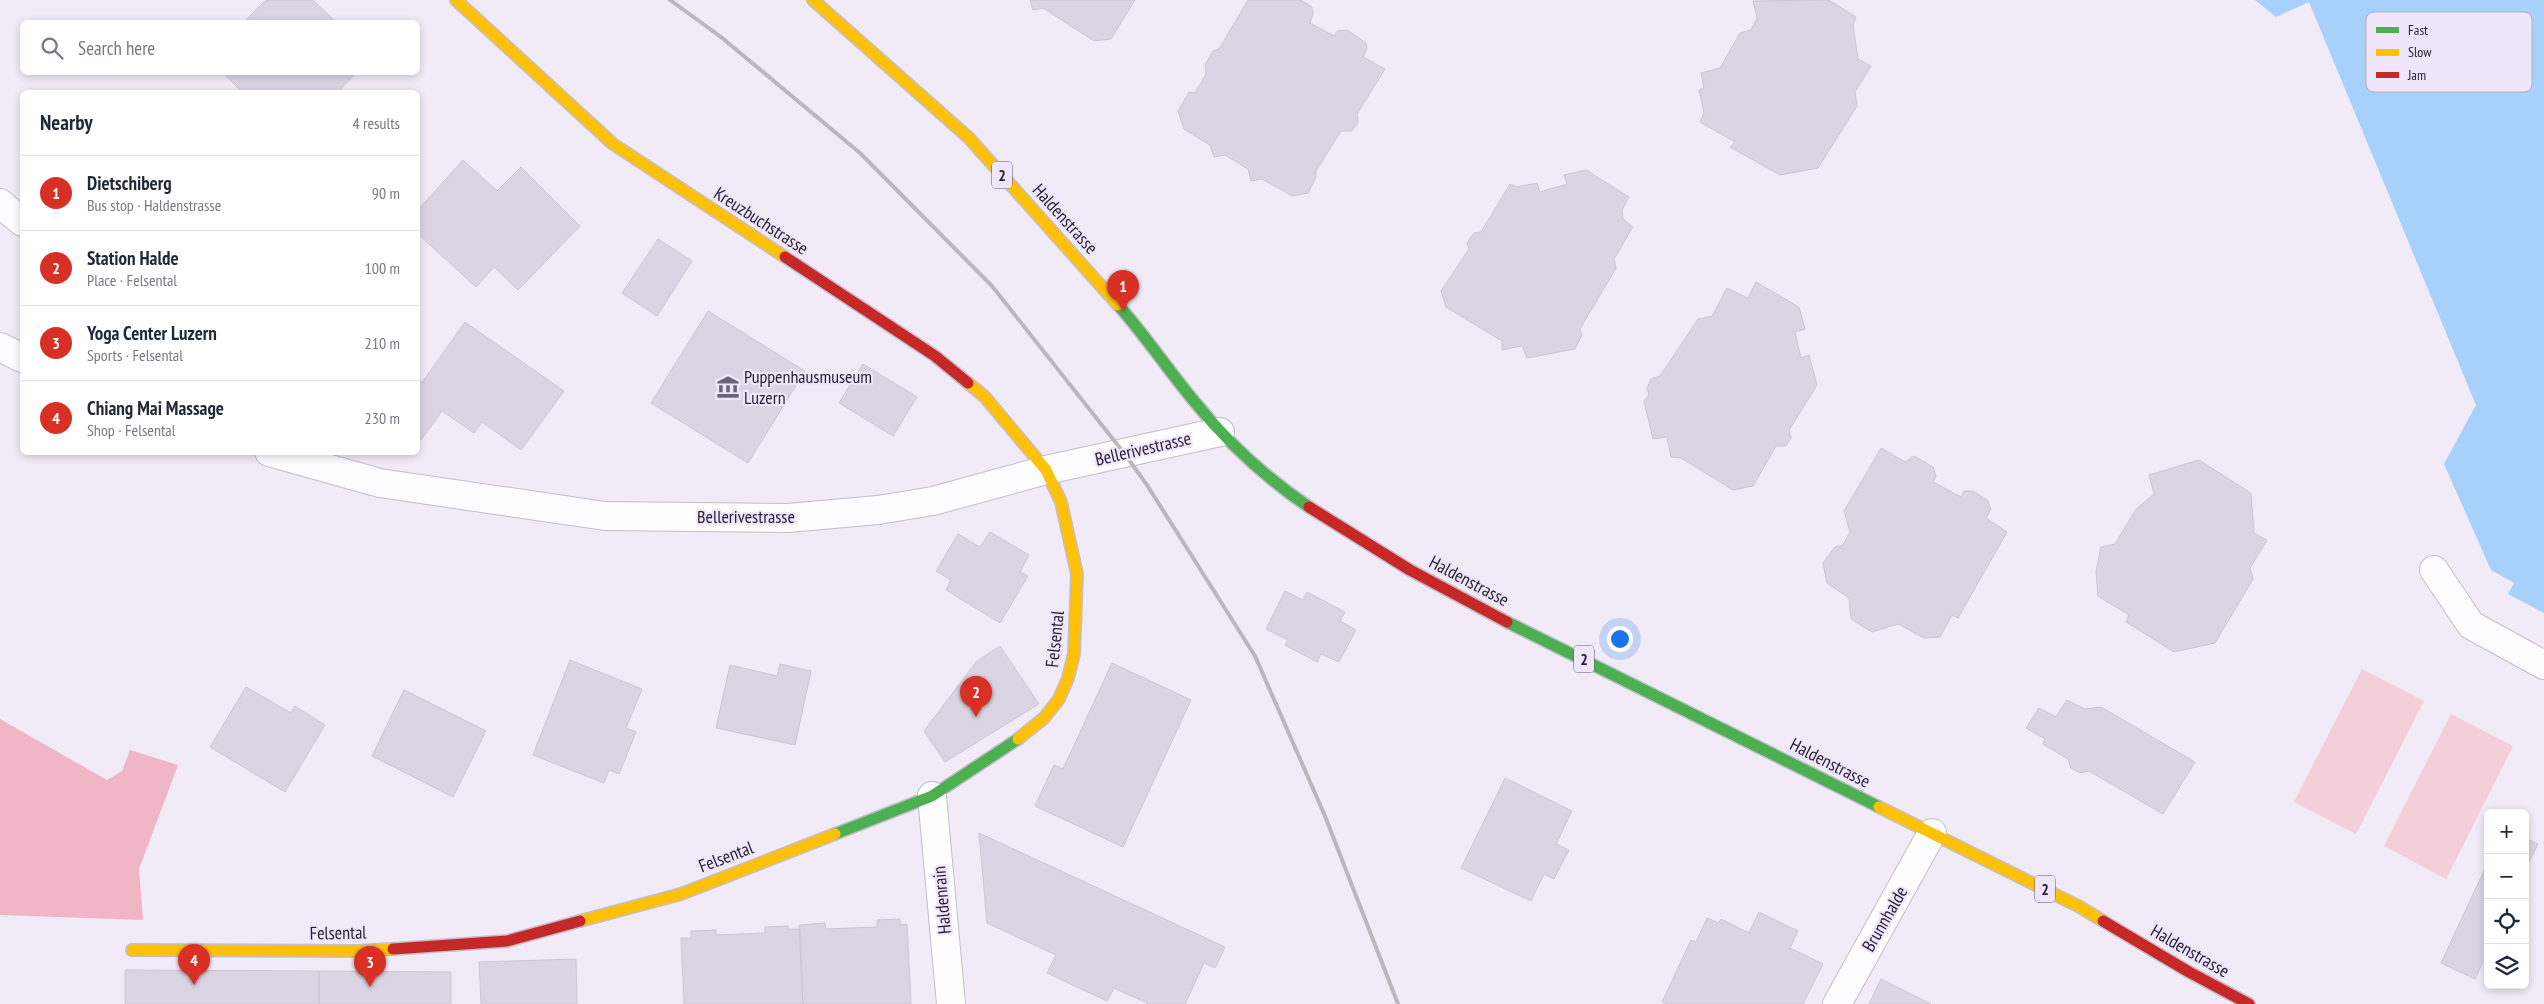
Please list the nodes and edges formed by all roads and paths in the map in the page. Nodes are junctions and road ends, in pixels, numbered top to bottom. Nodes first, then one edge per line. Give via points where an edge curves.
1 (456, 0) edge
2 (814, 0) edge
3 (0, 203) edge
4 (20, 220) edge
5 (0, 347) edge
6 (20, 357) edge
7 (1220, 432) junction
8 (280, 455) edge
9 (1046, 470) junction
10 (2434, 570) dead end
11 (2544, 666) edge
12 (932, 796) junction
13 (1932, 833) junction
14 (132, 950) dead end
15 (951, 1004) edge
16 (1837, 1004) edge
17 (2249, 1004) edge

1 - 9 street, Kreuzbuchstrasse via 613,144 960,374 984,396
2 - 7 street, Haldenstrasse / 2 via 969,138 1123,311
3 - 4 street
5 - 6 street
7 - 9 street, Bellerivestrasse
7 - 13 street, Haldenstrasse / 2 via 1281,488 1410,570 1477,607
8 - 9 street, Bellerivestrasse via 380,482 605,516 788,518 878,510 933,501
9 - 12 street, Felsental via 1061,502 1077,574 1074,654 1068,678 1044,718
10 - 11 street via 2471,625
12 - 14 street, Felsental via 681,894 507,941 358,951
12 - 15 street, Haldenrain
13 - 16 street, Brunnhalde
13 - 17 street, Haldenstrasse / 2 via 2080,907

